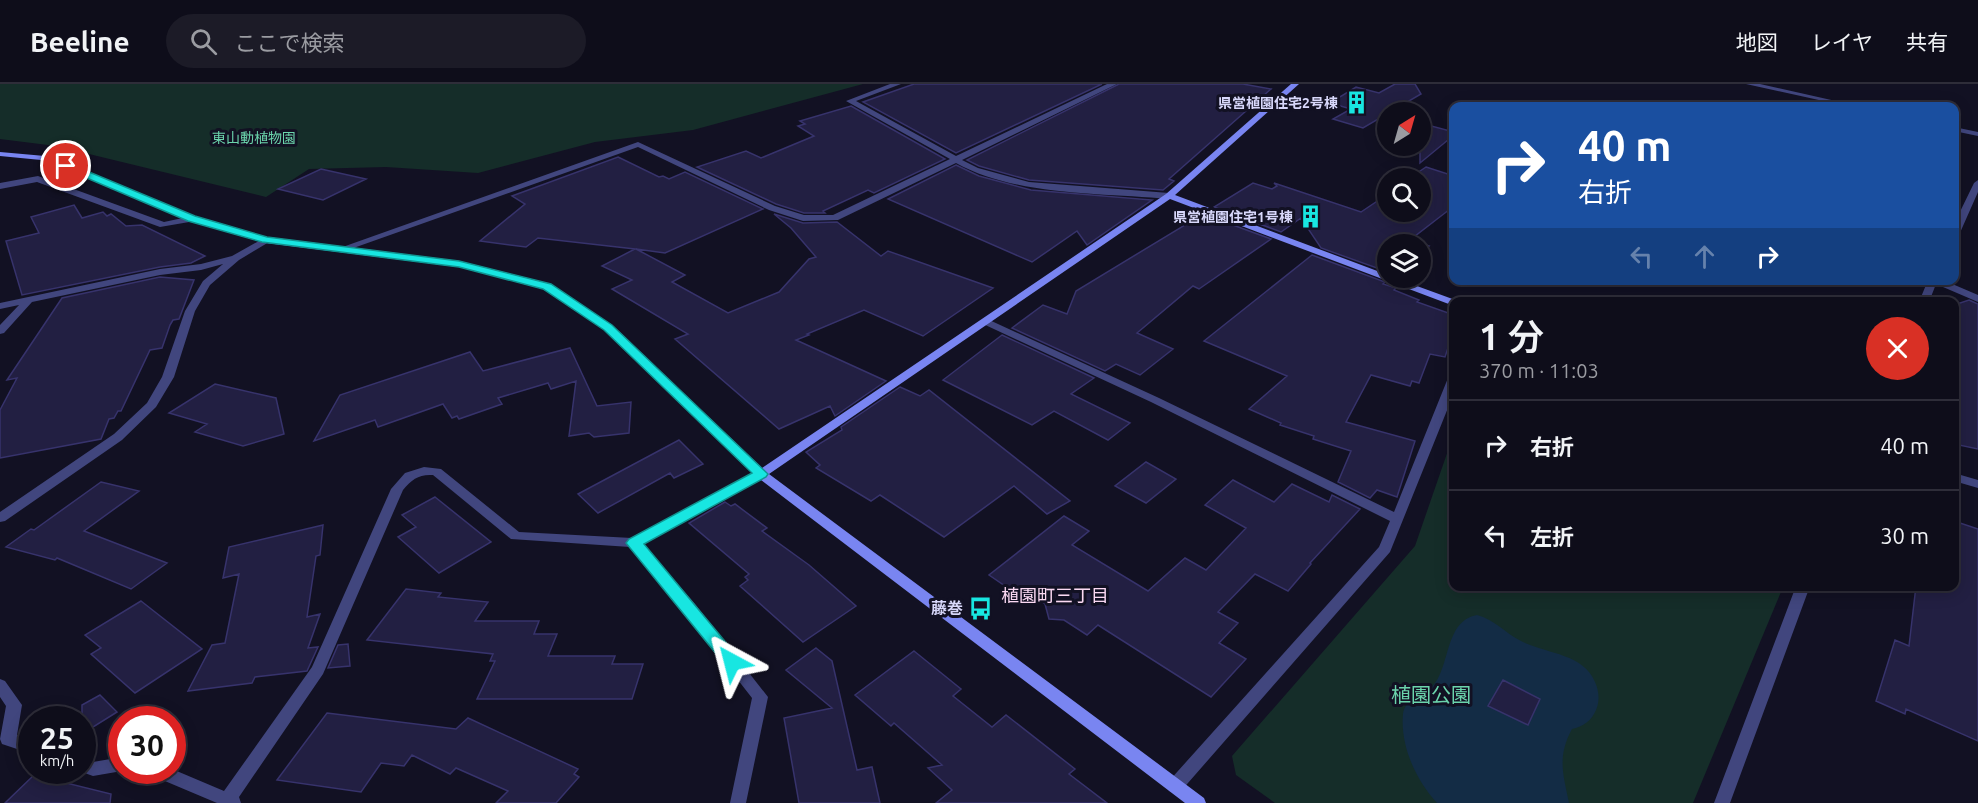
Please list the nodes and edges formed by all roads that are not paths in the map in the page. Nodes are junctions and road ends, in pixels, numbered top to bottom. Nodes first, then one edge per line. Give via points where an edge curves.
1 (897, 84) edge
2 (1113, 84) edge
3 (1295, 84) edge
4 (1750, 84) edge
5 (1835, 102) edge
6 (1959, 130) edge
7 (1978, 134) edge
8 (0, 154) edge
9 (955, 158) junction
10 (1978, 183) edge
11 (0, 186) edge
12 (1169, 196) junction
13 (1974, 205) edge
14 (192, 219) junction
15 (1959, 228) edge
16 (266, 240) junction
17 (342, 249) junction
18 (236, 258) junction
19 (1946, 285) edge
20 (1978, 299) edge
21 (28, 301) junction
22 (1449, 301) edge
23 (0, 306) edge
24 (985, 321) junction
25 (0, 331) edge
26 (1449, 390) edge
27 (761, 474) junction
28 (1959, 478) edge
29 (1978, 483) edge
30 (0, 518) edge
31 (1397, 519) junction
32 (634, 543) junction
33 (1801, 591) edge
34 (0, 685) edge
35 (4, 741) edge
36 (186, 782) edge
37 (1175, 786) junction
38 (231, 801) edge
39 (738, 803) edge
40 (1198, 803) edge
41 (1722, 803) edge

1 - 9 street via 850,101
2 - 9 street
3 - 12 street
4 - 5 street
6 - 7 street
8 - 14 street via 42,158 66,166
9 - 12 street via 975,170 1029,184
9 - 17 street via 835,218 803,218 772,208 638,144
10 - 13 street
11 - 14 street via 38,179 163,225
12 - 22 street
12 - 24 street
13 - 15 street
14 - 16 street
16 - 17 street
16 - 18 street
17 - 27 street via 459,264 547,287 608,327
18 - 21 street
18 - 30 street via 206,283 190,311 168,377 152,405 118,437
19 - 20 street
21 - 23 street
21 - 25 street
24 - 27 street
24 - 31 street
26 - 31 street
27 - 32 street
27 - 37 street
28 - 29 street
31 - 37 street via 1385,549
32 - 38 street via 516,536 437,472 422,469 408,476 398,489 318,670
32 - 39 street via 760,697
33 - 41 street
34 - 35 street via 14,705
36 - 38 street
37 - 40 street

